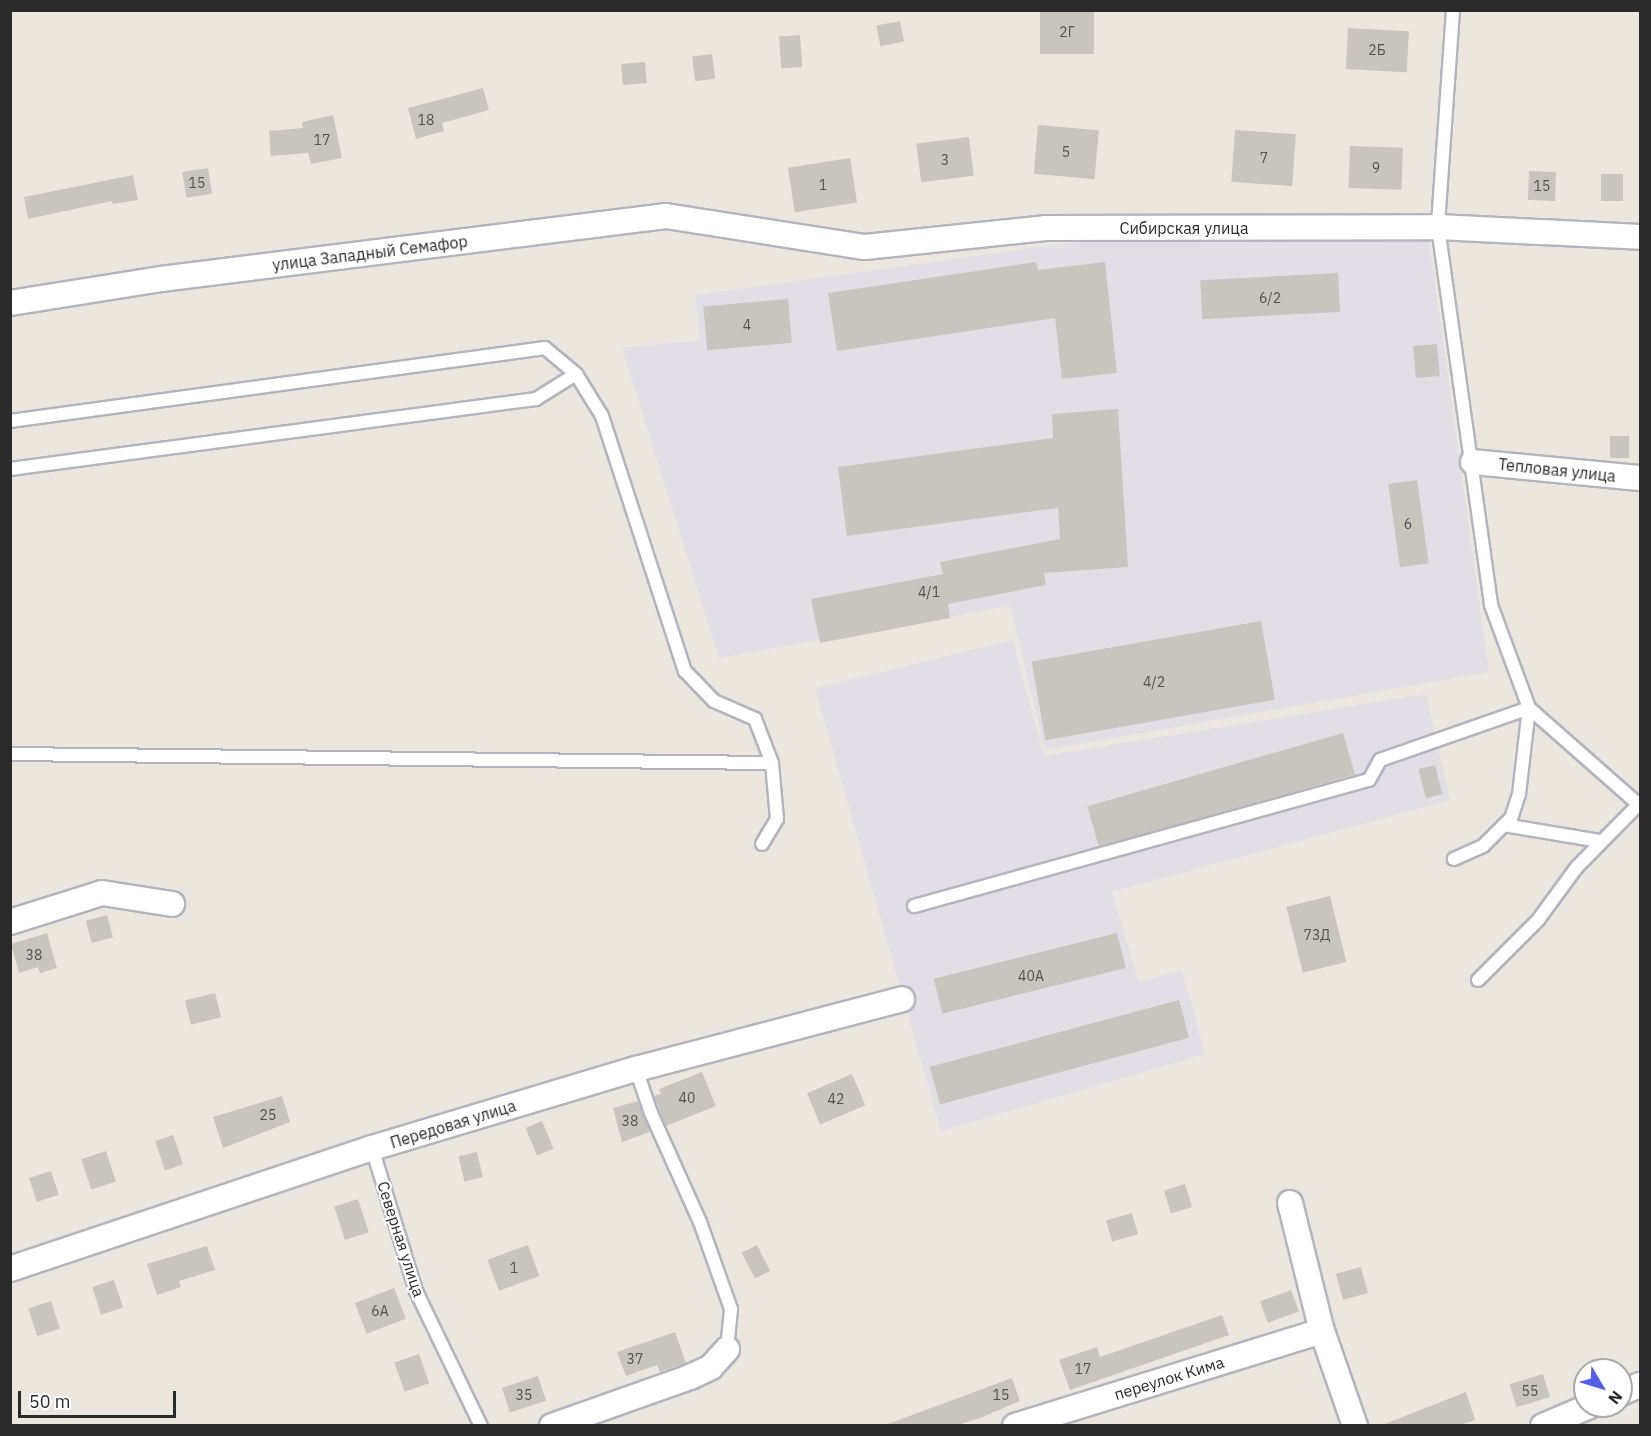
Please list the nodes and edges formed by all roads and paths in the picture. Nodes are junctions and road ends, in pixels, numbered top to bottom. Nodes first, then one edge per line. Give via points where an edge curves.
1 (1453, 10) edge
2 (1438, 227) junction
3 (730, 228) joint
4 (1641, 237) edge
5 (10, 303) edge
6 (576, 374) junction
7 (10, 421) edge
8 (1473, 462) junction
9 (10, 469) edge
10 (1641, 477) edge
11 (1529, 708) junction
12 (10, 754) edge
13 (772, 763) junction
14 (1640, 805) edge
15 (1504, 825) junction
16 (1600, 841) junction
17 (762, 844) dead end
18 (1454, 859) dead end
19 (172, 904) dead end
20 (915, 906) dead end
21 (10, 922) edge
22 (1479, 980) dead end
23 (902, 999) dead end
24 (636, 1069) junction
25 (372, 1148) junction
26 (1290, 1203) dead end
27 (10, 1269) edge
28 (1322, 1331) junction
29 (727, 1349) joint
30 (1573, 1413) edge
31 (481, 1425) edge
32 (552, 1425) edge
33 (1015, 1425) edge
34 (1355, 1425) edge
35 (1543, 1425) edge

1 - 2 lane
2 - 3 street, Сибирская улица via 1045,228 865,247
2 - 4 street, Сибирская улица
2 - 8 lane
3 - 5 street, улица Западный Семафор via 666,216 161,279
6 - 7 lane via 545,348
6 - 9 lane via 536,399
6 - 13 lane via 602,416 685,671 714,701 755,719
8 - 10 street, Тепловая улица
8 - 11 lane via 1491,605
11 - 14 lane
11 - 15 lane via 1519,794
11 - 20 lane via 1380,760 1369,780
12 - 13 lane
13 - 17 lane via 777,819
14 - 16 lane
15 - 16 lane
15 - 18 lane via 1483,846
16 - 22 lane via 1538,920
19 - 21 street via 102,893
23 - 24 street, Передовая улица
24 - 25 street, Передовая улица
24 - 29 lane via 651,1113 700,1222 731,1309
25 - 27 street, Передовая улица
25 - 31 lane, Северная улица via 416,1292
26 - 28 street
28 - 33 street, переулок Кима
28 - 34 street
29 - 32 street via 711,1366 690,1377
30 - 35 street

